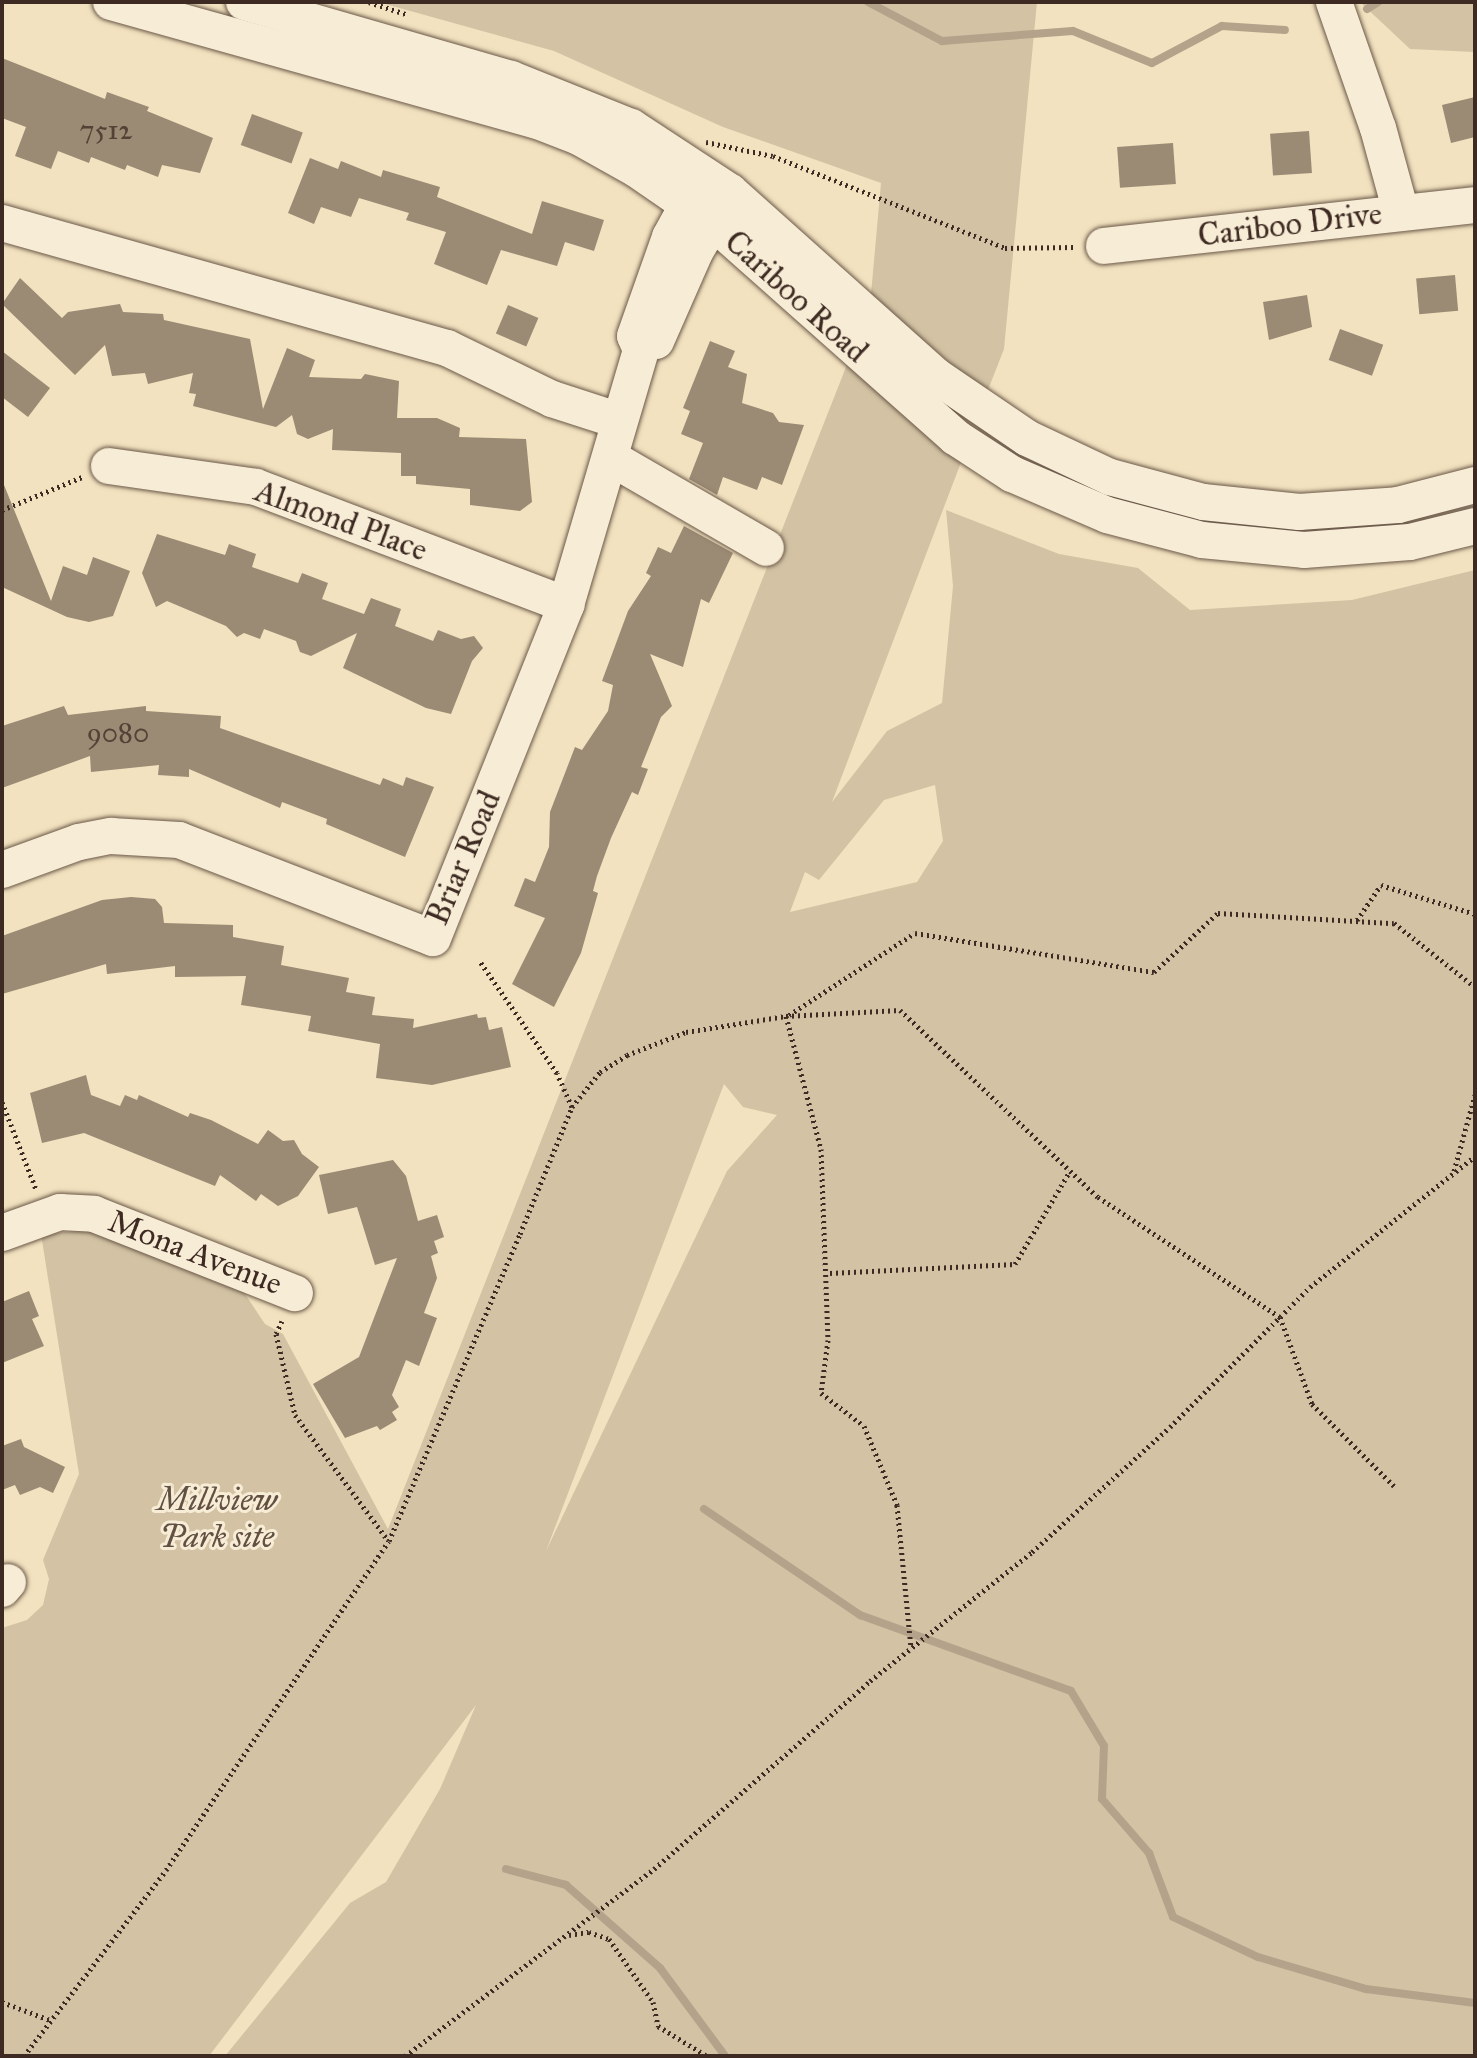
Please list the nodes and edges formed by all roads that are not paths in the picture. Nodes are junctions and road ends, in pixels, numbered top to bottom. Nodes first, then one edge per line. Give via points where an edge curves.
1 (111, 2) edge
2 (244, 2) edge
3 (1334, 2) edge
4 (288, 21) edge
5 (709, 199) junction
6 (1475, 205) edge
7 (1401, 212) junction
8 (2, 223) edge
9 (1104, 246) road end
10 (620, 421) junction
11 (611, 458) junction
12 (109, 466) road end
13 (1475, 485) edge
14 (1475, 526) edge
15 (766, 548) dead end
16 (566, 605) junction
17 (2, 870) edge
18 (2, 1233) edge
19 (295, 1293) dead end

1 - 4 street, Cariboo Road
2 - 4 street, Cariboo Road
3 - 7 street
4 - 5 street, Cariboo Road via 579,137 636,169
5 - 10 street, Briar Road via 656,342 641,350
5 - 13 street, Cariboo Road via 936,376 1027,438 1110,477 1203,502 1299,512 1398,505
5 - 14 street, Cariboo Road via 955,437 1012,474 1093,509 1154,530 1257,548 1342,549 1410,542
6 - 7 street, Cariboo Drive
7 - 9 street, Cariboo Drive
8 - 10 street via 447,348 552,399
10 - 11 street, Briar Road
11 - 15 street
11 - 16 street, Briar Road
12 - 16 street, Almond Place via 256,487
16 - 17 street, Briar Road via 433,938 179,840 111,836
18 - 19 street, Mona Avenue via 60,1212 94,1214

